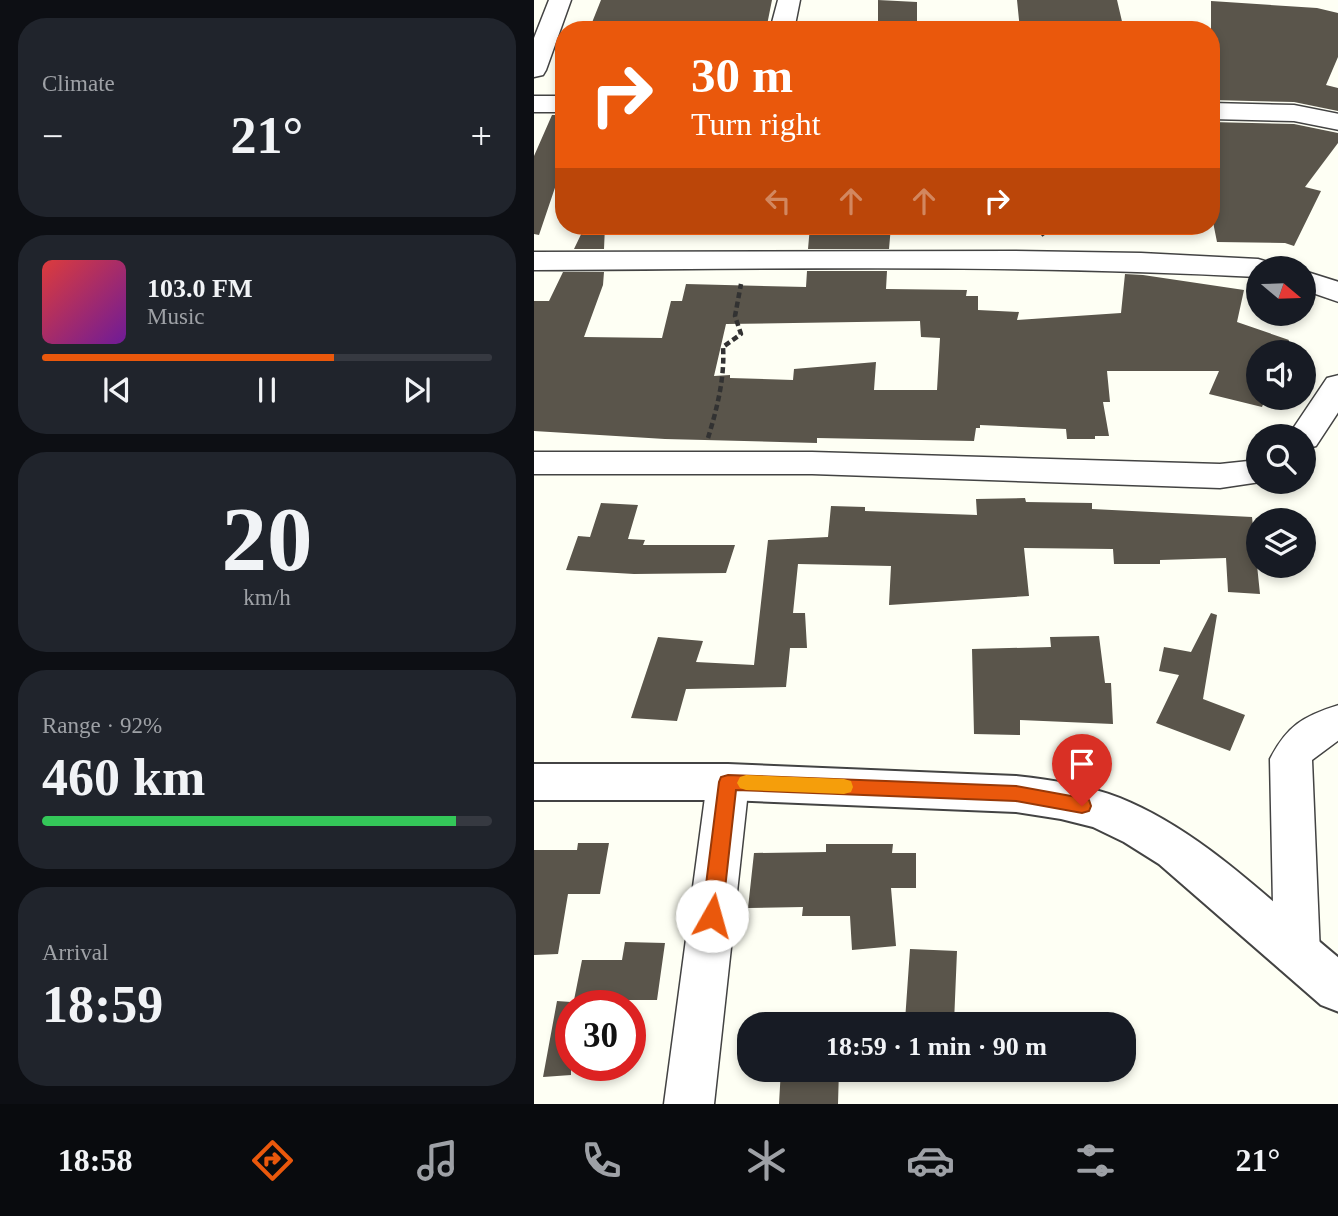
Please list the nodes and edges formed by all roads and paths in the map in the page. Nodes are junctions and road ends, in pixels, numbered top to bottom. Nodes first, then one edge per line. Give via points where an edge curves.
1 (560, 0) edge
2 (789, 0) edge
3 (784, 21) edge
4 (539, 43) edge
5 (534, 70) edge
6 (534, 104) edge
7 (555, 104) edge
8 (1220, 111) edge
9 (1338, 122) edge
10 (745, 259) junction
11 (534, 261) edge
12 (1246, 268) edge
13 (1316, 284) edge
14 (1338, 293) edge
15 (1338, 385) edge
16 (1313, 424) edge
17 (534, 463) edge
18 (703, 463) junction
19 (1246, 473) edge
20 (1338, 721) edge
21 (534, 782) edge
22 (728, 782) junction
23 (1297, 954) junction
24 (1338, 989) edge
25 (689, 1104) edge

1 - 4 street
2 - 3 street
4 - 5 street
6 - 7 street
8 - 9 street via 1294,113
10 - 11 street
10 - 12 street via 1057,260
10 - 18 path via 735,316 741,334 723,347 718,404
13 - 14 street
15 - 16 street
17 - 18 street
18 - 19 street
20 - 23 street via 1305,738 1291,759
21 - 22 street
22 - 23 street via 1016,794 1103,811 1175,850
22 - 25 street
23 - 24 street

